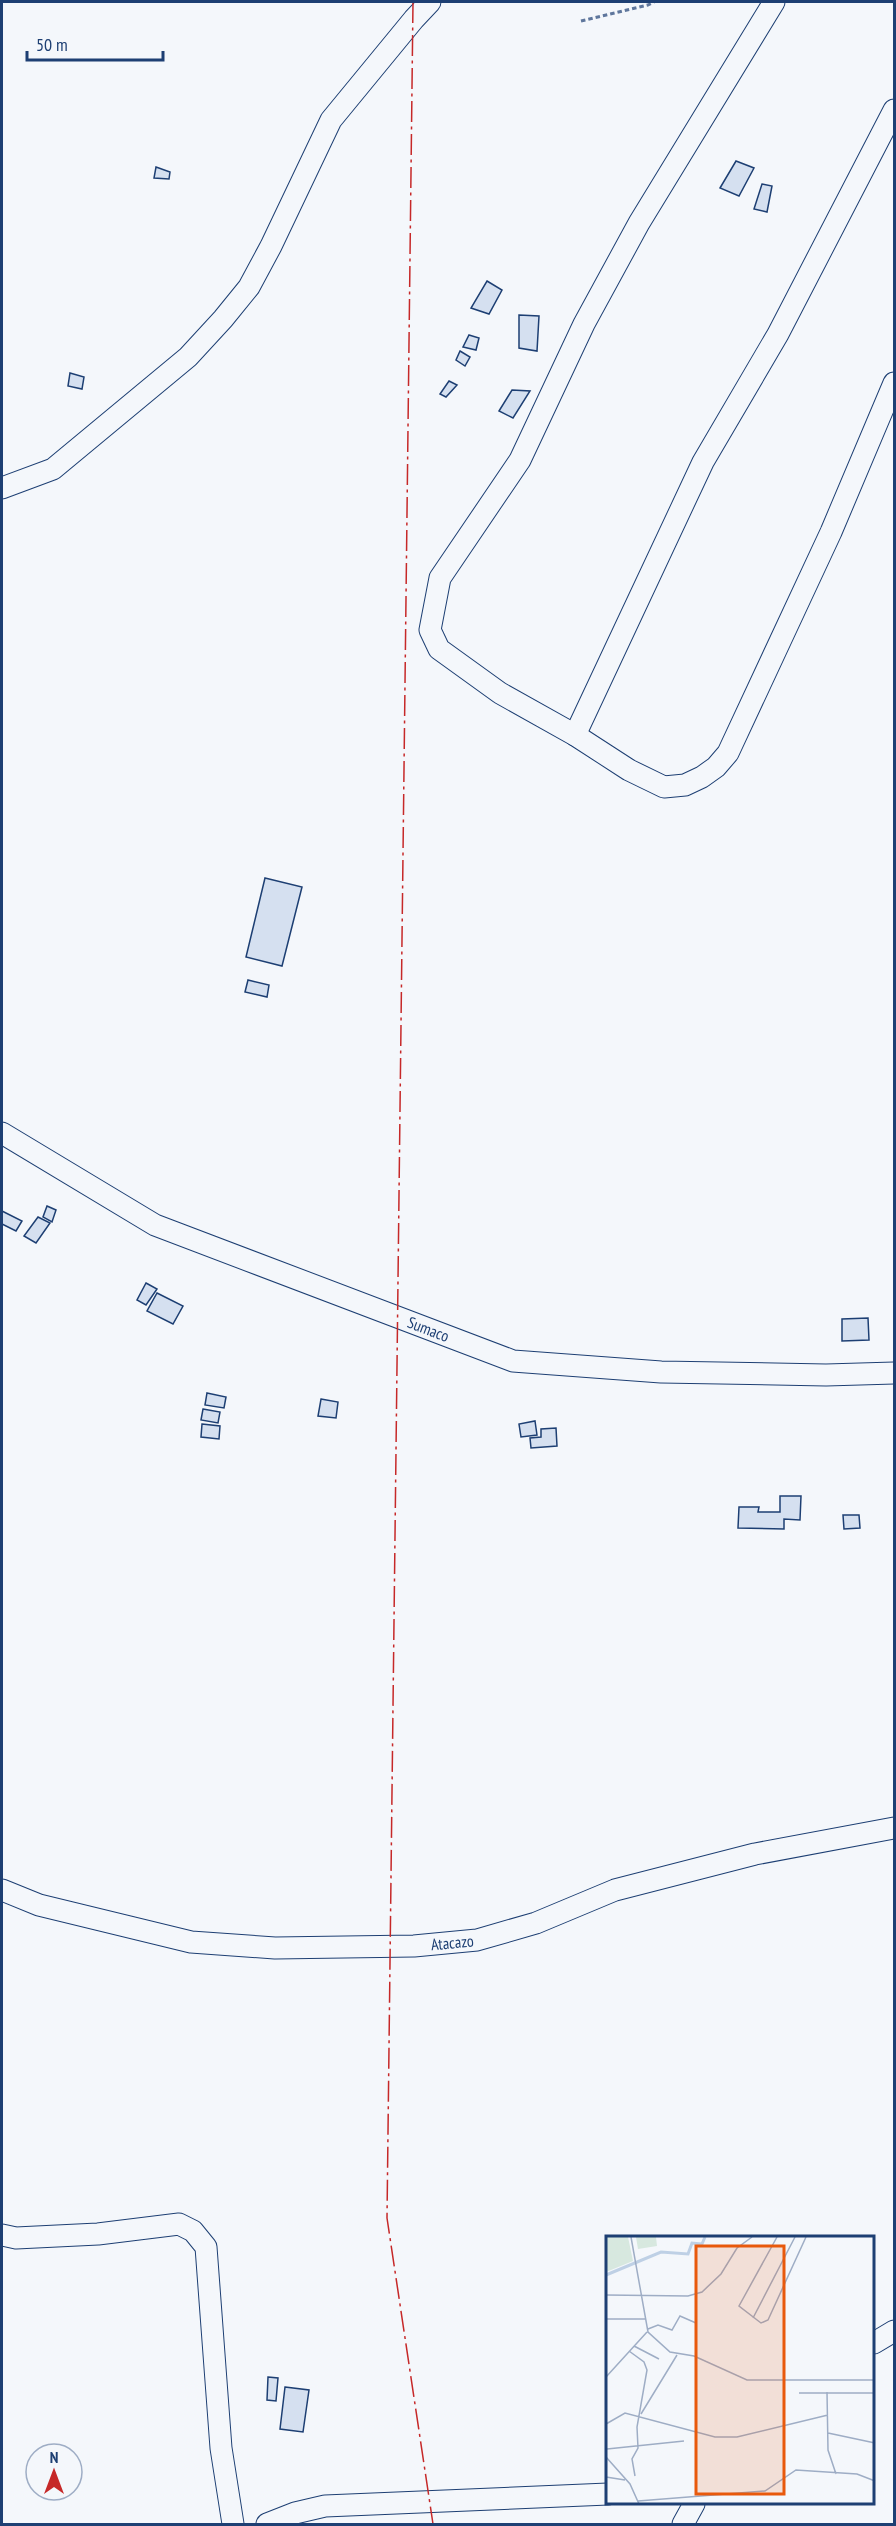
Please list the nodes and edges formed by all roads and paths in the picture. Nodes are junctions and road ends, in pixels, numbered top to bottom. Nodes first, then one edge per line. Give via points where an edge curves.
1 (430, 2) edge
2 (654, 2) edge
3 (774, 2) edge
4 (581, 21) dead end
5 (894, 110) edge
6 (894, 382) edge
7 (2, 488) edge
8 (575, 735) junction
9 (2, 1132) edge
10 (894, 1373) edge
11 (894, 1828) edge
12 (2, 1890) edge
13 (2, 2235) edge
14 (894, 2331) edge
15 (875, 2342) edge
16 (606, 2493) edge
17 (693, 2505) edge
18 (233, 2524) edge
19 (267, 2524) edge
20 (683, 2524) edge

1 - 7 street via 331,120 249,287 223,318 188,357 53,469
2 - 4 path
3 - 8 street via 639,223 584,324 519,460 440,578 430,630 439,649 500,693
5 - 8 street via 778,334 703,462
6 - 8 street via 831,532 728,753 716,767 685,785 664,787
9 - 10 street, Sumaco via 154,1225 513,1361 661,1371
11 - 12 street, Atacazo via 754,1854 615,1890 536,1923 477,1940 414,1946 275,1948 191,1942 39,1905
13 - 18 street via 16,2238 98,2234 180,2224 194,2231 206,2247 221,2448
14 - 15 street
16 - 19 street via 325,2506
17 - 20 street

